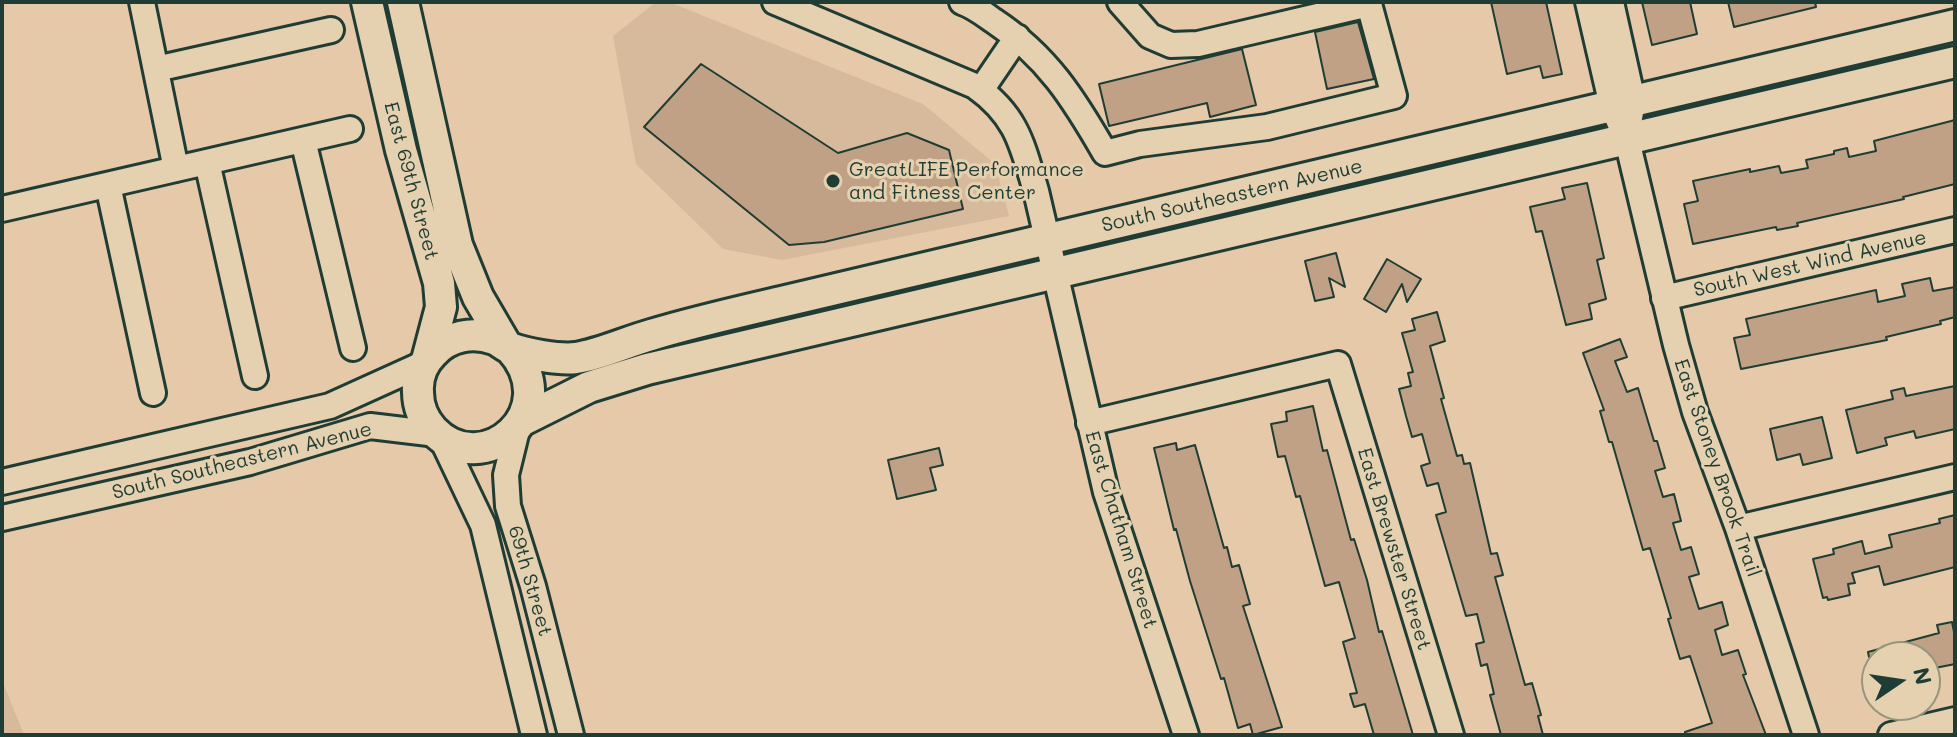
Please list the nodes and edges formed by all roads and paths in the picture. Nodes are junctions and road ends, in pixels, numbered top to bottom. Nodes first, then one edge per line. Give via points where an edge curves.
1 (142, 2) edge
2 (367, 2) edge
3 (403, 2) edge
4 (775, 2) edge
5 (962, 2) edge
6 (1120, 2) edge
7 (1588, 2) edge
8 (1611, 2) edge
9 (807, 8) edge
10 (1955, 25) edge
11 (331, 30) dead end
12 (1017, 37) junction
13 (1955, 62) edge
14 (156, 69) junction
15 (981, 90) junction
16 (1622, 104) junction
17 (350, 129) dead end
18 (303, 140) junction
19 (1627, 140) junction
20 (207, 162) junction
21 (176, 169) junction
22 (108, 185) junction
23 (2, 209) edge
24 (1955, 230) edge
25 (1047, 240) junction
26 (1054, 275) junction
27 (1664, 298) junction
28 (508, 347) junction
29 (353, 348) dead end
30 (426, 361) junction
31 (255, 376) dead end
32 (153, 393) dead end
33 (1089, 423) junction
34 (520, 424) junction
35 (439, 436) junction
36 (1955, 477) edge
37 (2, 482) edge
38 (2, 518) edge
39 (1738, 528) junction
40 (1955, 720) edge
41 (535, 729) edge
42 (571, 735) edge
43 (1186, 735) edge
44 (1451, 735) edge
45 (1806, 735) edge
46 (1891, 735) edge

1 - 14 street
2 - 30 main road, East 69th Street via 439,283 441,307
3 - 28 main road, East 69th Street via 457,245 478,297
4 - 9 street
5 - 12 street
6 - 12 street via 1150,36 1171,45 1198,44 1369,4 1394,96 1267,127 1105,153 1074,99
7 - 16 street
8 - 16 street
9 - 15 street
10 - 16 main road, South Southeastern Avenue
11 - 14 street
12 - 15 street
13 - 19 main road, South Southeastern Avenue
14 - 21 street
15 - 25 street, East Chatham Street via 997,102 1023,144
16 - 19 street
16 - 25 main road, South Southeastern Avenue
17 - 18 street
18 - 20 street
18 - 29 street
19 - 26 main road, South Southeastern Avenue
19 - 27 street, East Stoney Brook Trail
20 - 21 street
20 - 31 street
21 - 22 street
22 - 23 street
22 - 32 street
24 - 27 street, South West Wind Avenue
25 - 26 street, East Chatham Street
25 - 28 main road, South Southeastern Avenue via 686,325 579,357 557,359
26 - 33 street, East Chatham Street
26 - 34 main road, South Southeastern Avenue via 647,369 589,387
27 - 39 street, East Stoney Brook Trail via 1695,412
28 - 30 main road via 485,336 459,337
28 - 34 main road via 529,382
30 - 35 main road via 418,399
30 - 37 street, South Southeastern Avenue via 330,406
33 - 43 street, East Chatham Street via 1116,526
33 - 44 street, East Brewster Street via 1338,364
34 - 35 main road via 488,446 464,447
34 - 42 street, 69th Street via 506,475 508,506
35 - 38 street, South Southeastern Avenue via 370,426 250,462
35 - 41 street via 483,525
36 - 39 street
39 - 45 street, East Stoney Brook Trail
40 - 46 street

